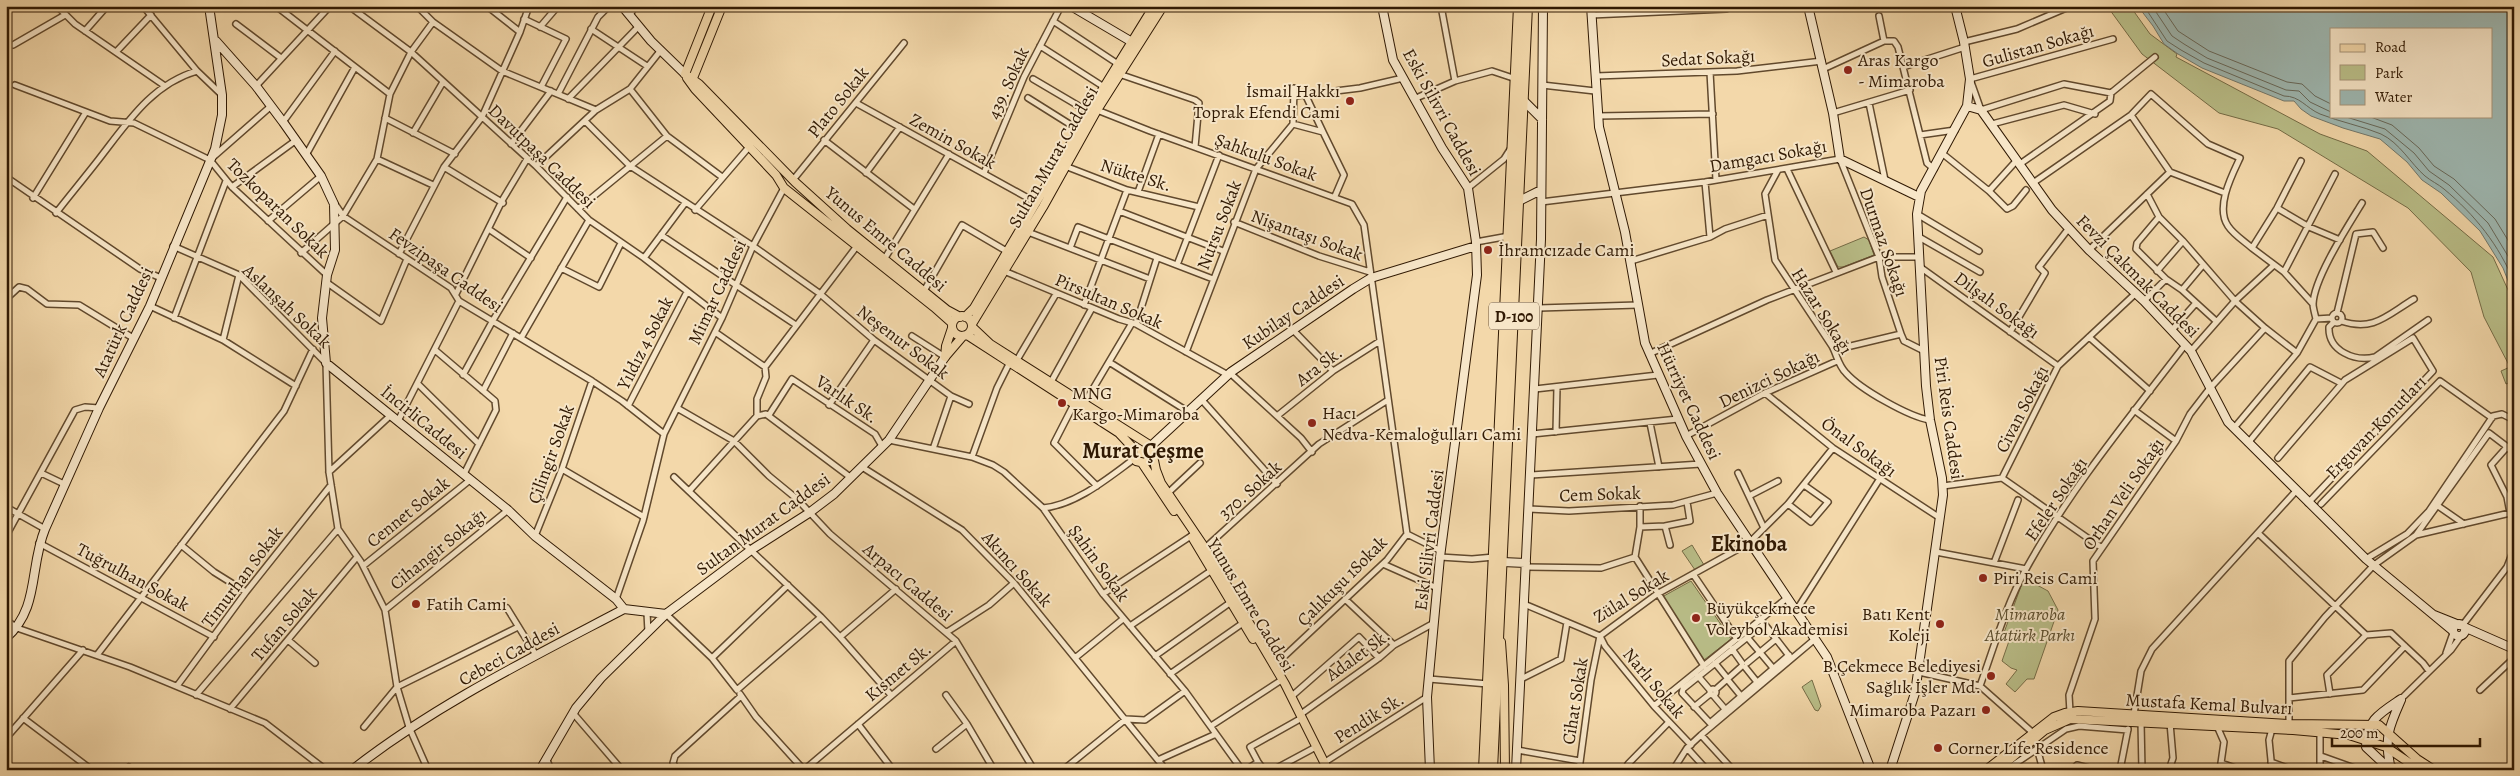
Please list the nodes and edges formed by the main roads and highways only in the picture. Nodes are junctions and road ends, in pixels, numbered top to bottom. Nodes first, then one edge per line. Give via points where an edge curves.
1 (209, 6) edge
2 (622, 6) edge
3 (712, 6) edge
4 (1071, 6) edge
5 (1154, 6) edge
6 (1162, 6) edge
7 (1382, 6) edge
8 (1519, 6) edge
9 (1527, 6) edge
10 (1543, 6) edge
11 (1591, 6) edge
12 (1808, 6) edge
13 (1955, 6) edge
14 (721, 8) edge
15 (216, 41) junction
16 (1135, 43) junction
17 (685, 74) junction
18 (692, 81) junction
19 (1523, 100) junction
20 (1967, 106) junction
21 (1093, 111) junction
22 (1542, 119) junction
23 (793, 180) junction
24 (784, 188) junction
25 (1541, 190) junction
26 (1919, 197) junction
27 (1519, 201) junction
28 (1476, 244) junction
29 (963, 317) junction
30 (952, 326) junction
31 (972, 326) junction
32 (965, 336) junction
33 (945, 357) junction
34 (1014, 361) junction
35 (326, 363) joint
36 (1148, 444) junction
37 (1133, 448) junction
38 (1153, 456) junction
39 (1138, 461) junction
40 (1498, 559) junction
41 (1526, 565) junction
42 (624, 609) junction
43 (666, 614) junction
44 (1500, 627) junction
45 (6, 638) edge
46 (2514, 649) edge
47 (1300, 716) junction
48 (2132, 718) junction
49 (2370, 724) junction
50 (2388, 730) junction
51 (2366, 740) junction
52 (2386, 747) junction
53 (1324, 766) edge
54 (2393, 767) edge
55 (352, 770) edge
56 (540, 770) edge
57 (1328, 770) edge
58 (1430, 770) edge
59 (1484, 770) edge
60 (1492, 770) edge
61 (1505, 770) edge
62 (1516, 770) edge
63 (1871, 770) edge
64 (1890, 770) edge
65 (1986, 770) edge
66 (1997, 770) edge
67 (2420, 770) edge
68 (2434, 770) edge

1 - 15 main road, Atatürk Caddesi
2 - 17 main road
3 - 14 main road
3 - 17 main road
4 - 16 main road
5 - 16 main road
6 - 16 main road, Sultan Murat Caddesi
7 - 28 main road, Eski Silivri Caddesi via 1393,60 1468,188
8 - 40 highway, D-100
9 - 19 highway, D-100
10 - 22 main road
11 - 63 main road, Hürriyet Caddesi via 1598,116 1649,354 1686,436 1717,493 1827,657
12 - 26 main road, Damgacı Sokağı via 1833,113 1840,159
13 - 20 main road, Piri Reis Caddesi via 1970,79
14 - 18 main road
15 - 35 main road, Fevzipaşa Caddesi via 283,122 320,176 334,204 335,250 326,279 322,318
15 - 45 main road, Atatürk Caddesi via 222,95 219,133 210,160 150,306 44,529 28,608 17,628
16 - 21 main road, Sultan Murat Caddesi via 1119,74
16 - 21 main road, Sultan Murat Caddesi via 1118,64
17 - 18 main road
18 - 23 main road, Yunus Emre Caddesi
18 - 24 main road
19 - 22 main road
19 - 27 highway, D-100
20 - 26 main road, Piri Reis Caddesi
20 - 46 main road, Fevzi Çakmak Caddesi via 1981,110 2068,228 2192,351 2234,428 2308,503 2366,559 2440,622
21 - 29 main road, Sultan Murat Caddesi via 974,308
21 - 31 main road, Sultan Murat Caddesi via 1028,232
22 - 25 main road
23 - 24 main road via 792,190
23 - 24 main road via 782,179
23 - 29 main road, Yunus Emre Caddesi via 847,229 947,310
24 - 30 main road via 934,306
25 - 27 main road
25 - 41 main road via 1539,308
26 - 64 main road, Piri Reis Caddesi via 1924,351 1930,420 1943,486 1915,693
27 - 40 highway, D-100
28 - 36 main road, Kubilay Caddesi via 1371,275 1229,374
28 - 58 main road, Eski Silivri Caddesi via 1478,276 1440,554 1427,697
29 - 30 main road, Sultan Murat Caddesi
29 - 31 main road, Yunus Emre Caddesi
30 - 32 main road via 958,335
30 - 33 main road
31 - 32 main road, Sultan Murat Caddesi
31 - 34 main road
32 - 33 main road, Sultan Murat Caddesi
32 - 34 main road
33 - 43 main road, Sultan Murat Caddesi via 889,440 834,494 750,550
34 - 36 main road
34 - 37 main road via 1119,433
35 - 42 main road, İncirliCaddesi via 616,599
36 - 37 main road via 1136,444
36 - 38 main road
37 - 39 main road
38 - 39 main road via 1148,461
38 - 47 main road via 1156,470 1168,492 1206,548 1292,696
39 - 47 main road, Yunus Emre Caddesi via 1191,536
40 - 41 main road
40 - 44 highway, D-100
40 - 59 highway, D-100
41 - 62 main road
42 - 43 main road
42 - 55 main road, Cebeci Caddesi via 408,728
43 - 56 main road, Sultan Murat Caddesi via 601,678 573,713
44 - 60 highway, D-100
44 - 61 main road
47 - 53 main road
47 - 53 main road, Yunus Emre Caddesi
48 - 49 main road, Mustafa Kemal Bulvarı
48 - 51 main road via 2141,722 2320,732
48 - 65 main road, Mustafa Kemal Bulvarı via 2070,712 2054,717
48 - 66 main road via 2059,722
49 - 50 main road, Mustafa Kemal Bulvarı
49 - 50 main road via 2401,699
49 - 51 main road
50 - 52 main road
50 - 68 main road, Mustafa Kemal Bulvarı via 2417,759
51 - 52 main road
51 - 54 main road via 2366,747 2371,753
52 - 54 main road
52 - 67 main road
53 - 57 main road

